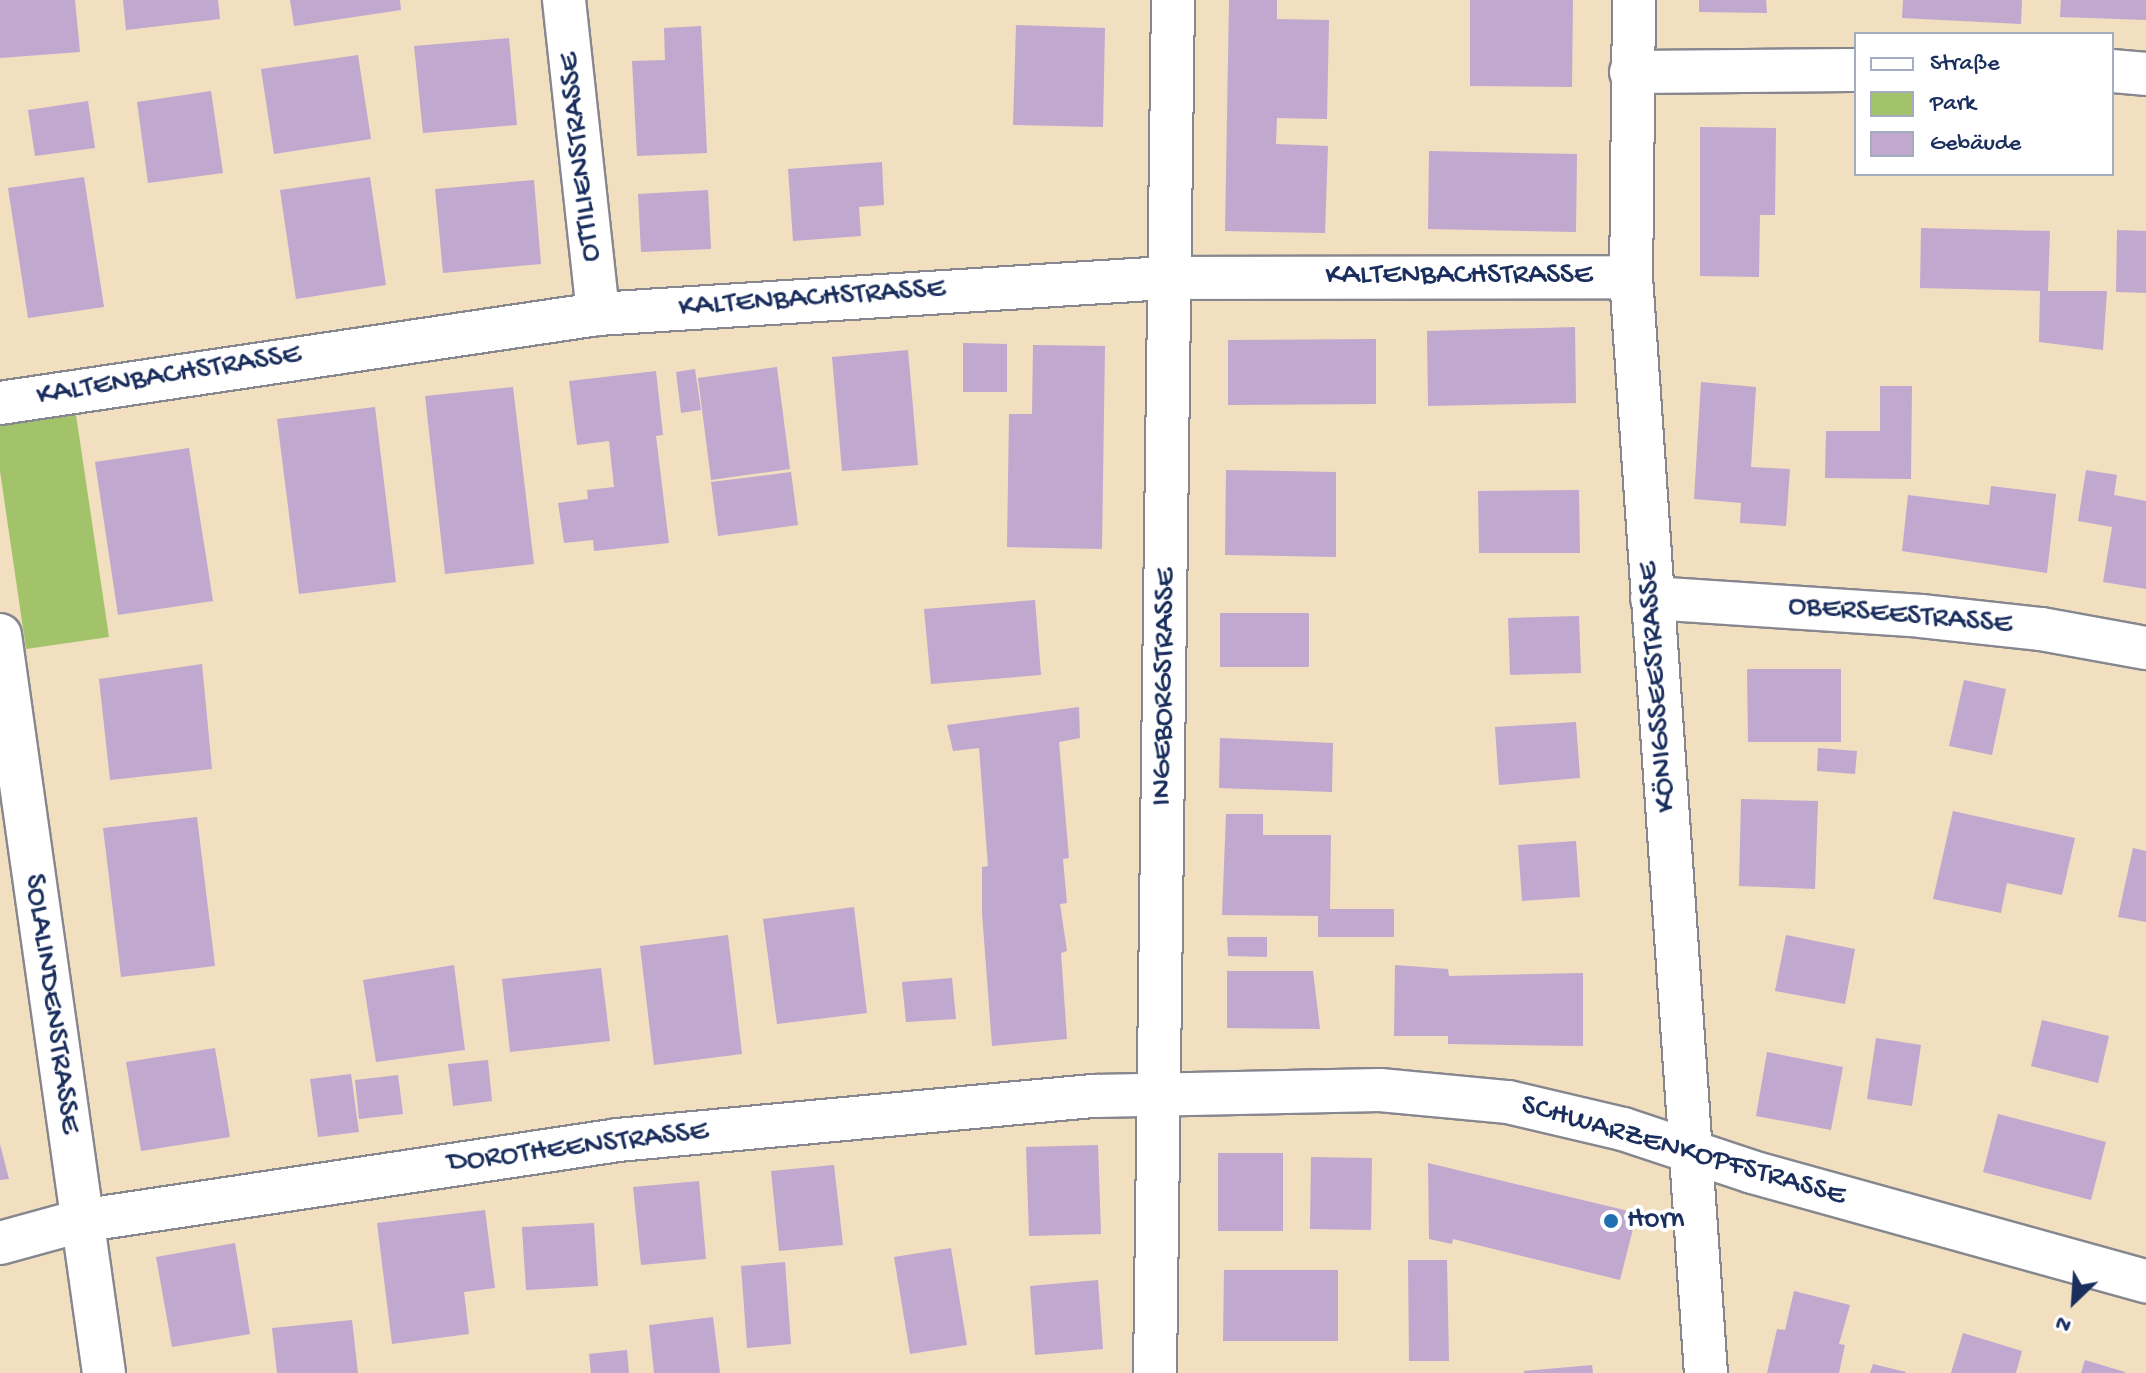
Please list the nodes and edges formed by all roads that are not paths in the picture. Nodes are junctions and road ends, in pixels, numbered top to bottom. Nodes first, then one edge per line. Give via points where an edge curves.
1 (564, 0) edge
2 (1173, 0) edge
3 (1634, 0) edge
4 (1854, 70) edge
5 (2114, 71) edge
6 (1631, 72) junction
7 (2146, 74) edge
8 (1631, 277) junction
9 (1166, 278) junction
10 (598, 314) junction
11 (0, 403) edge
12 (1652, 598) junction
13 (1, 645) edge
14 (2146, 648) edge
15 (1161, 1096) junction
16 (1691, 1151) junction
17 (80, 1221) junction
18 (0, 1243) edge
19 (2146, 1281) edge
20 (104, 1373) edge
21 (1155, 1373) edge
22 (1706, 1373) edge

1 - 10 street, OTTILIENSTRASSE
2 - 9 street, INGEBORGSTRASSE
3 - 6 street, KÖNIGSSEESTRASSE
4 - 6 street
5 - 7 street
6 - 8 street, KÖNIGSSEESTRASSE
8 - 9 street, KALTENBACHSTRASSE
8 - 12 street, KÖNIGSSEESTRASSE
9 - 10 street, KALTENBACHSTRASSE
9 - 15 street, INGEBORGSTRASSE
10 - 11 street, KALTENBACHSTRASSE
12 - 14 street, OBERSEESTRASSE via 1921,616 2041,629
12 - 16 street, KÖNIGSSEESTRASSE
13 - 17 street, SOLALINDENSTRASSE
15 - 16 street, SCHWARZENKOPFSTRASSE via 1380,1090 1508,1102
15 - 17 street, DOROTHEENSTRASSE via 1095,1096 618,1140
15 - 21 street, INGEBORGSTRASSE via 1154,1169
16 - 19 street, SCHWARZENKOPFSTRASSE
16 - 22 street, KÖNIGSSEESTRASSE
17 - 18 street, DOROTHEENSTRASSE
17 - 20 street, SOLALINDENSTRASSE

